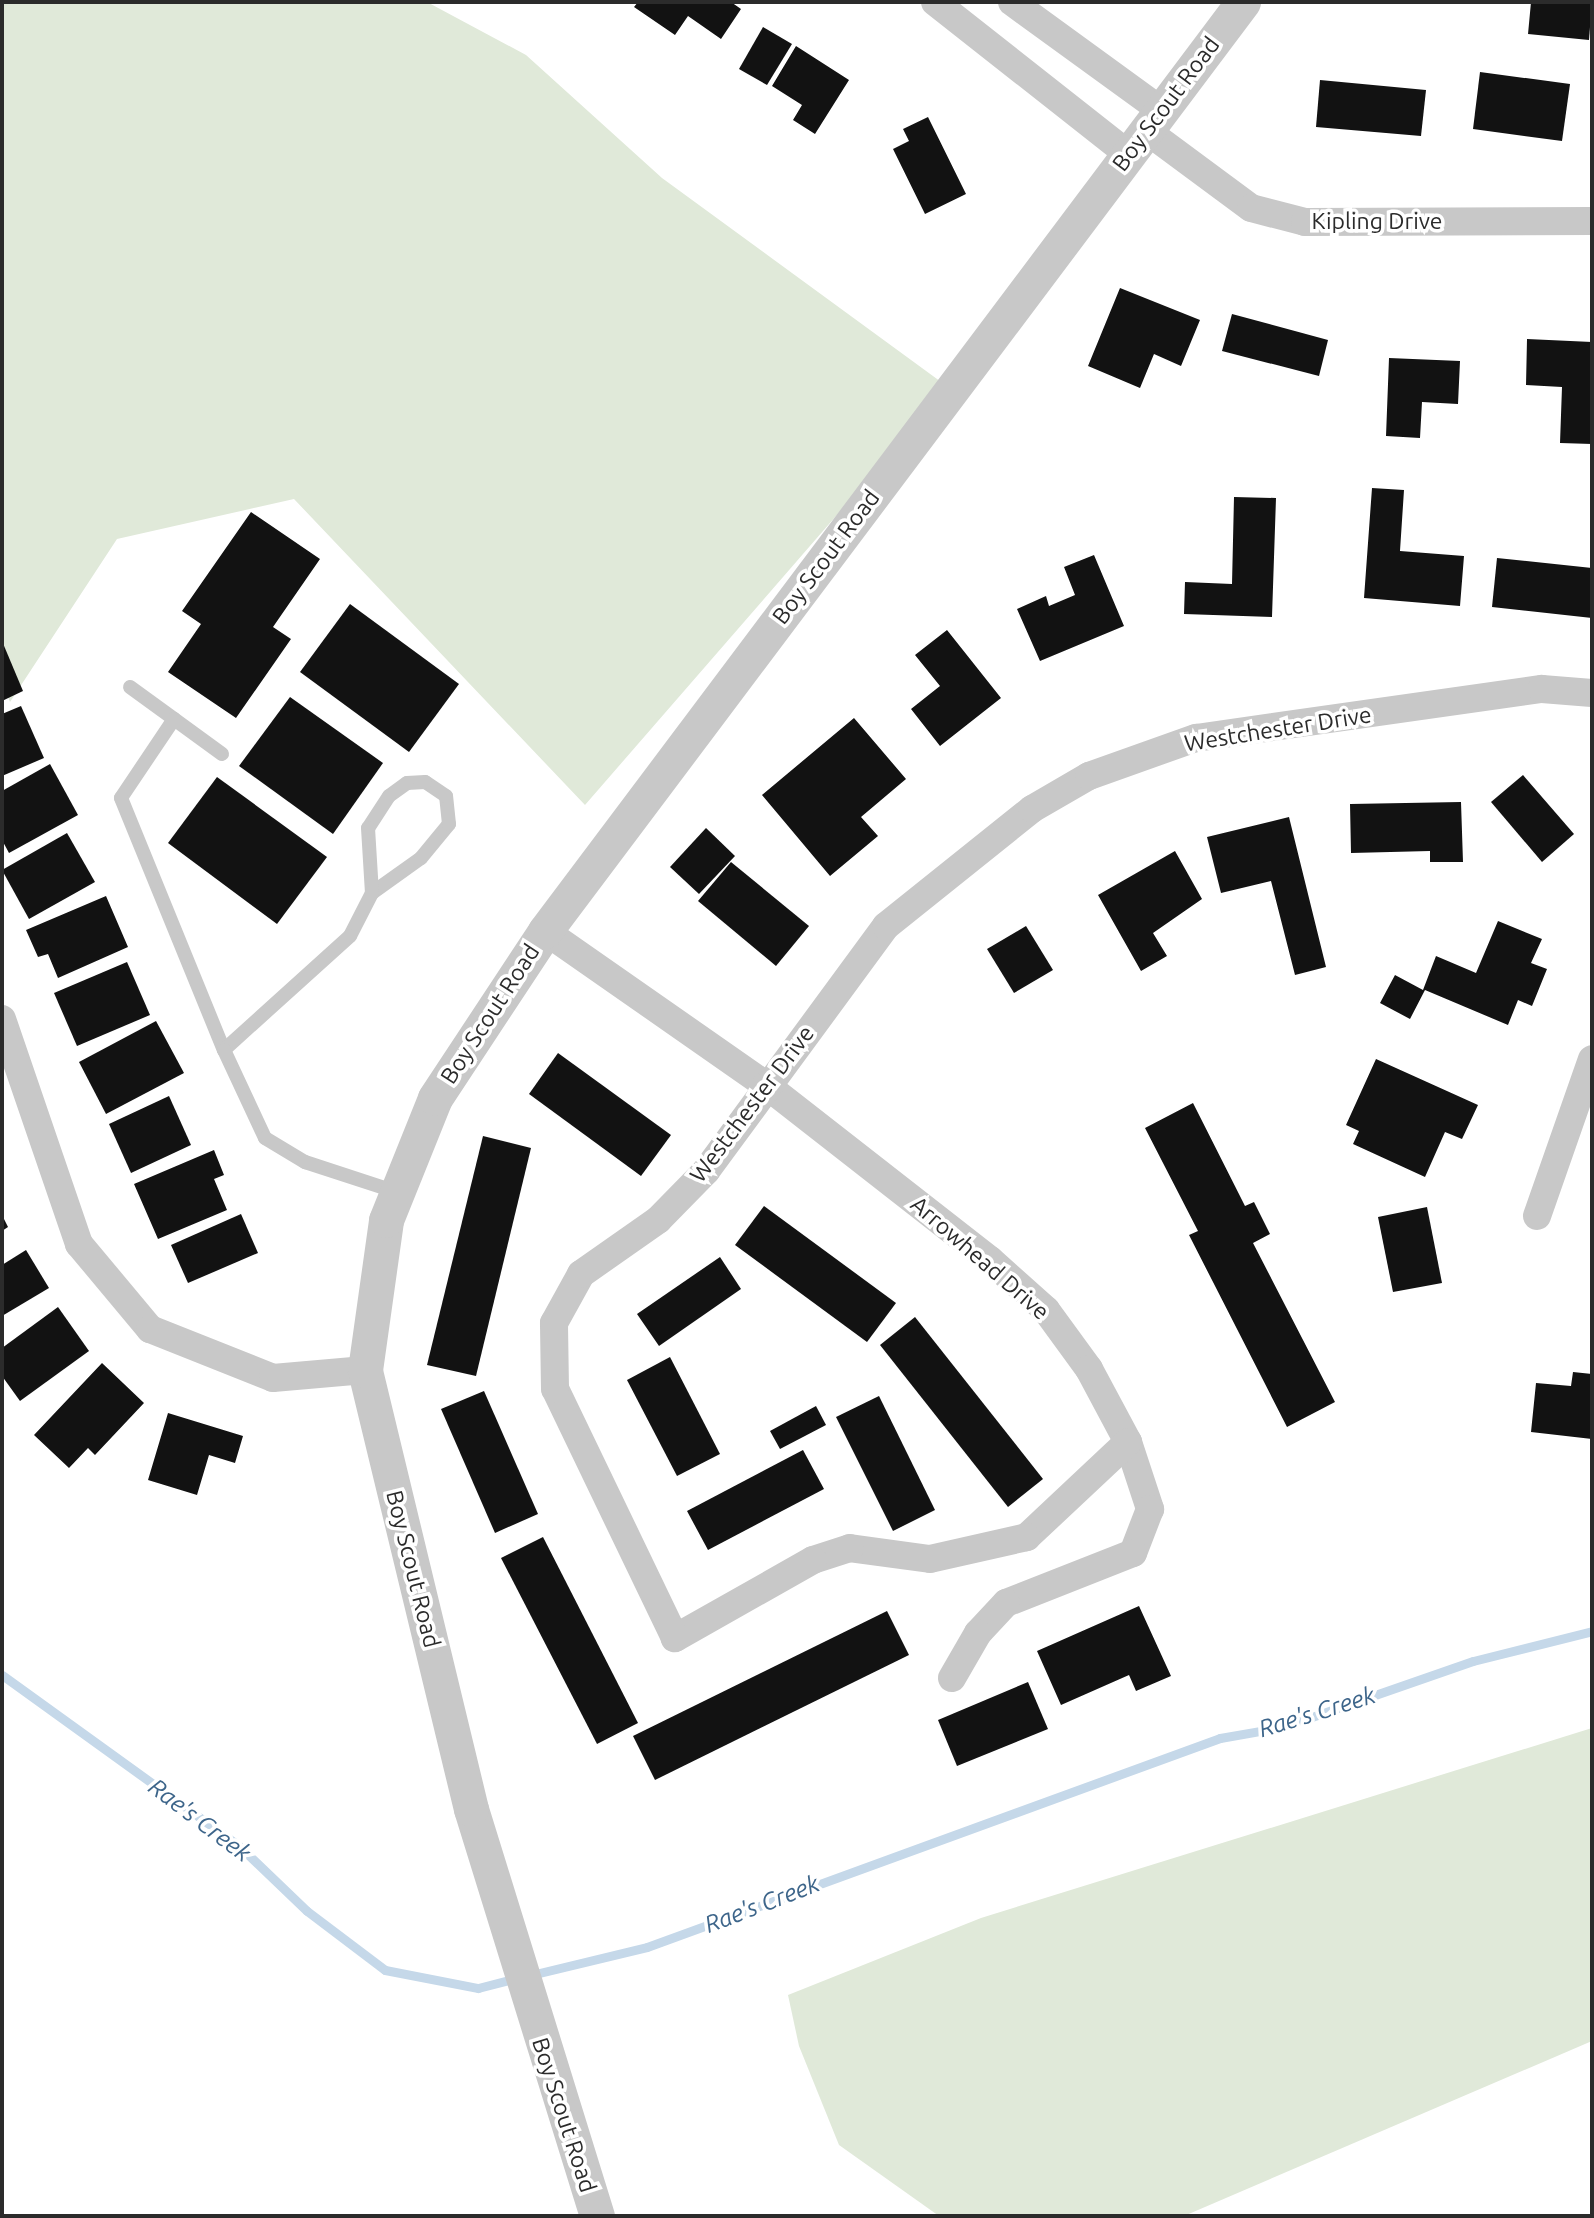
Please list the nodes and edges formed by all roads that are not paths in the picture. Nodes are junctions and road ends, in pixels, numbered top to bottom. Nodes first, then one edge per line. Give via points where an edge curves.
1 (934, 2) edge
2 (1012, 2) edge
3 (1243, 2) edge
4 (1146, 132) junction
5 (1592, 221) edge
6 (130, 687) dead end
7 (1592, 692) edge
8 (174, 719) junction
9 (222, 754) dead end
10 (372, 893) junction
11 (545, 930) junction
12 (2, 1020) edge
13 (224, 1050) junction
14 (1592, 1059) edge
15 (765, 1085) junction
16 (397, 1192) junction
17 (1537, 1216) dead end
18 (365, 1370) junction
19 (1128, 1442) junction
20 (952, 1678) dead end
21 (597, 2216) edge

1 - 4 street, Kipling Drive
2 - 4 street, Kipling Drive
3 - 4 street, Boy Scout Road
4 - 5 street, Kipling Drive via 1251,208 1305,222
4 - 11 street, Boy Scout Road
6 - 8 lane
7 - 15 street, Westchester Drive via 1542,689 1196,738 1089,776 965,857 886,926
8 - 9 lane
8 - 13 lane via 121,798
10 - 10 lane via 368,828 388,796 407,783 425,782 446,796 449,824 421,858
10 - 13 lane via 350,936
11 - 15 street, Arrowhead Drive
11 - 16 street, Boy Scout Road via 435,1098
12 - 18 street via 79,1244 150,1329 273,1378
13 - 16 lane via 265,1138 305,1162
14 - 17 street
15 - 19 street, Arrowhead Drive via 1046,1310 1089,1369
15 - 19 street, Westchester Drive via 696,1181 658,1220 581,1274 554,1324 555,1389 675,1638 813,1560 850,1548 930,1559 1027,1537
16 - 18 street, Boy Scout Road via 386,1220
18 - 21 street, Boy Scout Road via 507,1938
19 - 20 street, Arrowhead Drive via 1150,1509 1133,1553 1006,1603 978,1633

